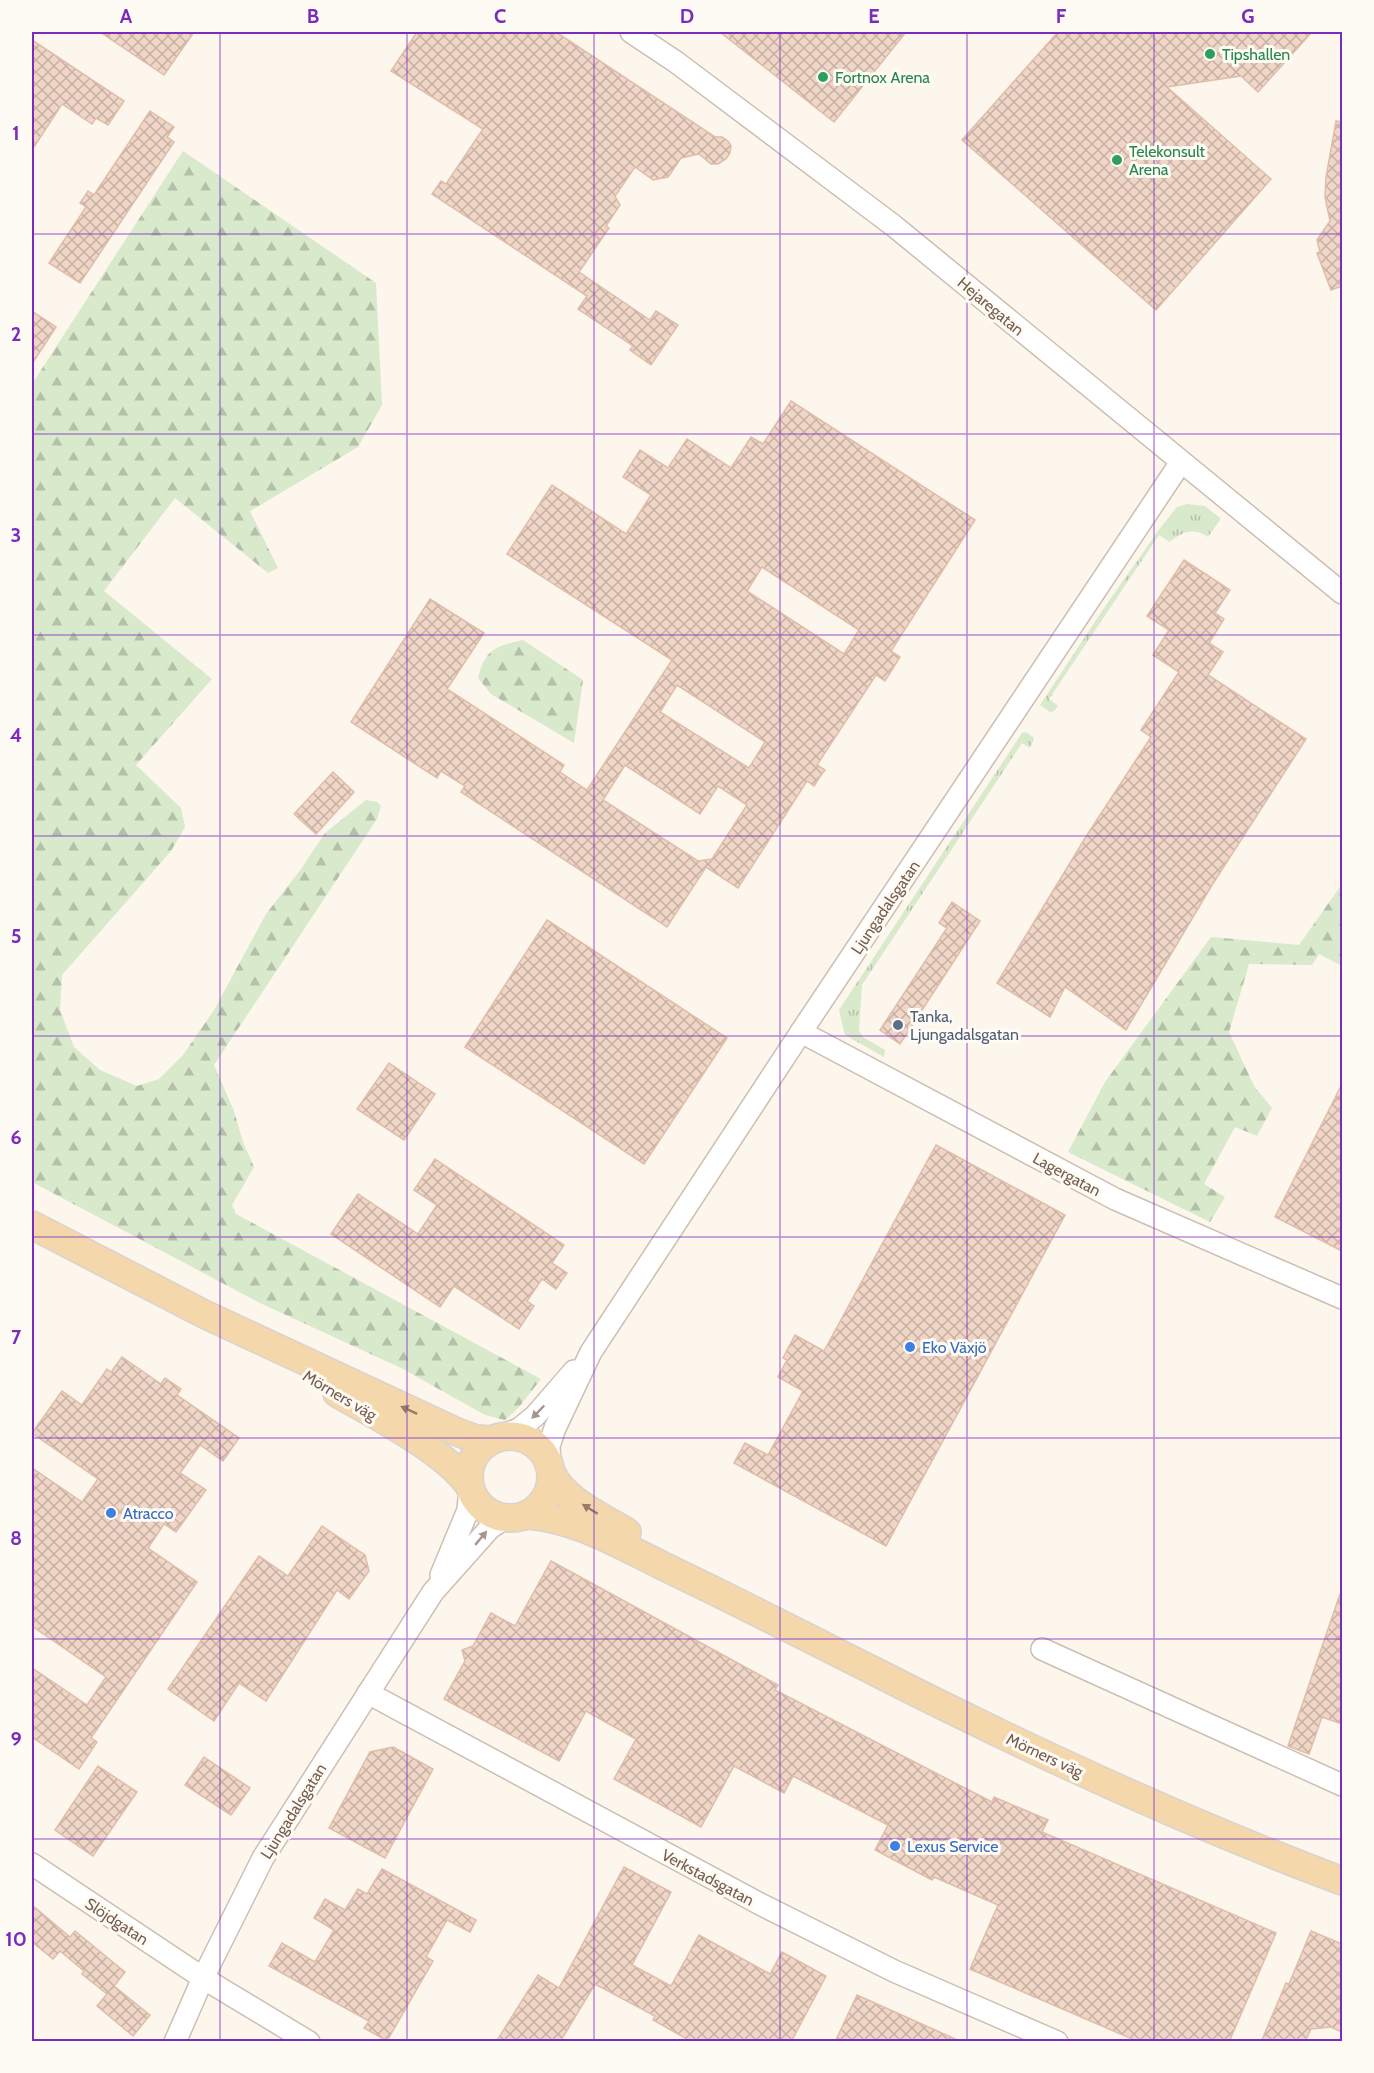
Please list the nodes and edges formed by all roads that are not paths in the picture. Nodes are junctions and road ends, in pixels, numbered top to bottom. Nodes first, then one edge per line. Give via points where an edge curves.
1 (630, 32) edge
2 (1181, 462) junction
3 (1342, 593) edge
4 (801, 1032) junction
5 (32, 1225) edge
6 (1342, 1298) edge
7 (204, 1314) junction
8 (591, 1353) junction
9 (495, 1438) junction
10 (551, 1470) junction
11 (469, 1486) junction
12 (516, 1517) junction
13 (433, 1592) junction
14 (756, 1610) junction
15 (1042, 1649) dead end
16 (368, 1693) junction
17 (1342, 1785) edge
18 (32, 1864) edge
19 (1342, 1881) edge
20 (203, 1978) junction
21 (175, 2042) edge
22 (309, 2042) edge
23 (1057, 2042) edge

1 - 2 street, Hejaregatan via 676,62 894,226
2 - 3 street, Hejaregatan
2 - 4 street, Ljungadalsgatan
4 - 6 street, Lagergatan via 1115,1199
4 - 8 street, Ljungadalsgatan
5 - 7 main road, Mörners väg
9 -> 7 main road, Mörners väg via 457,1432
7 - 11 main road, Mörners väg via 418,1441 460,1473
8 -> 9 street, Ljungadalsgatan via 535,1416 519,1429
8 - 10 street, Ljungadalsgatan via 555,1428 549,1446
9 - 10 main road via 518,1436 532,1442 545,1454
9 - 11 main road via 473,1458
10 - 12 main road via 547,1498 535,1511
14 -> 10 main road, Mörners väg via 582,1504 555,1481
11 - 12 main road via 476,1501 489,1514
11 - 13 street, Ljungadalsgatan via 468,1510
13 -> 12 street, Ljungadalsgatan via 490,1528
12 - 14 main road, Mörners väg via 549,1517 589,1530
13 - 16 street, Ljungadalsgatan
14 - 19 main road, Mörners väg via 964,1717 1144,1800
15 - 17 street
16 - 20 street, Ljungadalsgatan via 262,1858
16 - 23 street, Verkstadsgatan via 762,1905 894,1971
18 - 20 street, Slöjdgatan
20 - 21 street, Ljungadalsgatan
20 - 22 street, Slöjdgatan

